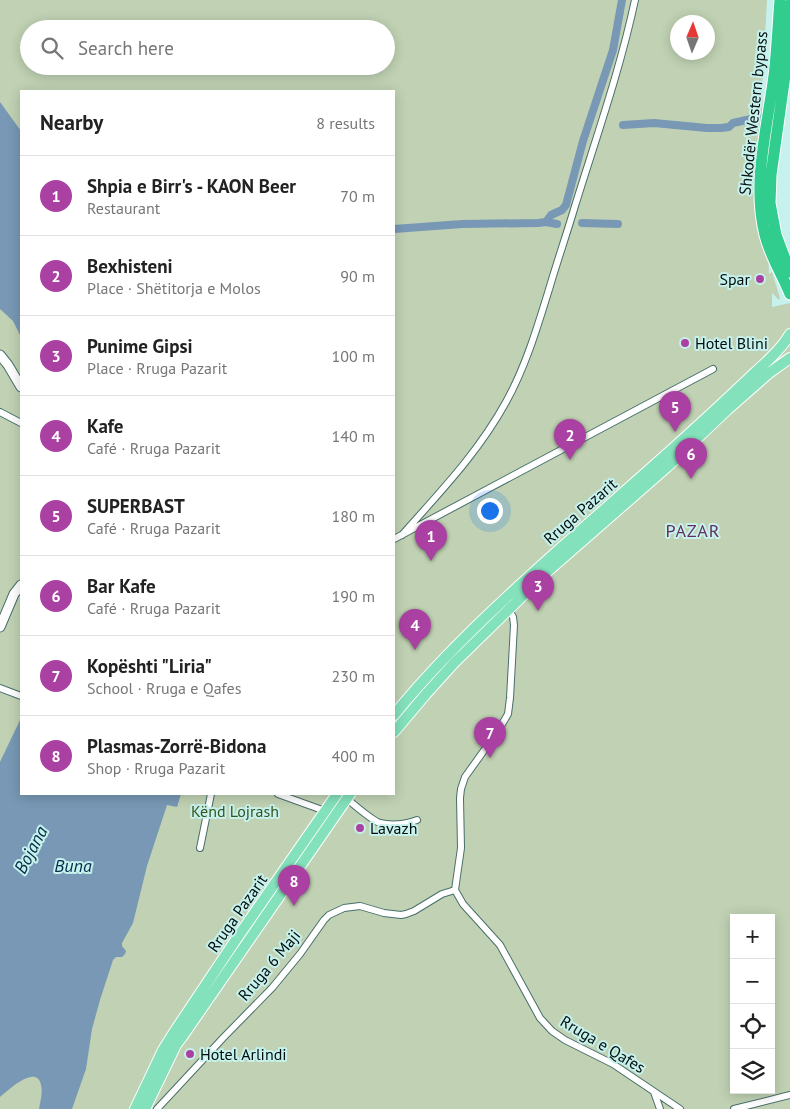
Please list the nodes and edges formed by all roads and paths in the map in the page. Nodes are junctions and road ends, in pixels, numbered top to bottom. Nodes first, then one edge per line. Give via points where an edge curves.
1 (635, 0) edge
2 (780, 0) edge
3 (790, 4) edge
4 (790, 272) edge
5 (788, 289) edge
6 (790, 334) edge
7 (0, 355) edge
8 (790, 358) edge
9 (713, 368) dead end
10 (20, 385) edge
11 (0, 412) edge
12 (20, 422) edge
13 (402, 535) junction
14 (395, 538) edge
15 (20, 586) edge
16 (509, 610) junction
17 (0, 627) edge
18 (0, 688) edge
19 (20, 696) edge
20 (395, 714) edge
21 (395, 731) edge
22 (211, 795) edge
23 (281, 795) edge
24 (345, 796) edge
25 (325, 812) junction
26 (417, 820) dead end
27 (200, 848) dead end
28 (455, 890) junction
29 (654, 1092) junction
30 (790, 1094) edge
31 (135, 1109) edge
32 (145, 1109) edge
33 (157, 1109) edge
34 (660, 1109) edge
35 (680, 1109) edge
36 (734, 1109) edge

1 - 13 street via 618,70 522,370 507,401 474,452
2 - 5 highway, Shkodër Western bypass via 760,199 769,249
3 - 4 highway, Shkodër Western bypass via 770,203 776,235
6 - 20 main road, Rruga Pazarit via 779,349 709,416 573,536 457,645
7 - 10 main road
8 - 16 main road, Rruga Pazarit via 727,410
9 - 13 street
11 - 12 street
13 - 14 street
15 - 17 main road
16 - 21 main road, Rruga Pazarit via 439,678
16 - 28 street via 514,625 509,706 505,720 463,782 460,798 461,848
18 - 19 street
22 - 27 street
23 - 25 street
24 - 25 main road, Rruga Pazarit
24 - 26 street via 379,822 399,824
24 - 32 main road, Rruga Pazarit via 176,1045
25 - 31 main road, Rruga Pazarit via 163,1050
28 - 29 street, Rruga e Qafes via 500,945 546,1025 564,1040 613,1064
28 - 33 street, Rruga 6 Maji via 406,914 360,906 344,908 330,915 272,988
29 - 34 street, Rruga e Qafes
29 - 35 street, Rruga e Qafes
30 - 36 street

